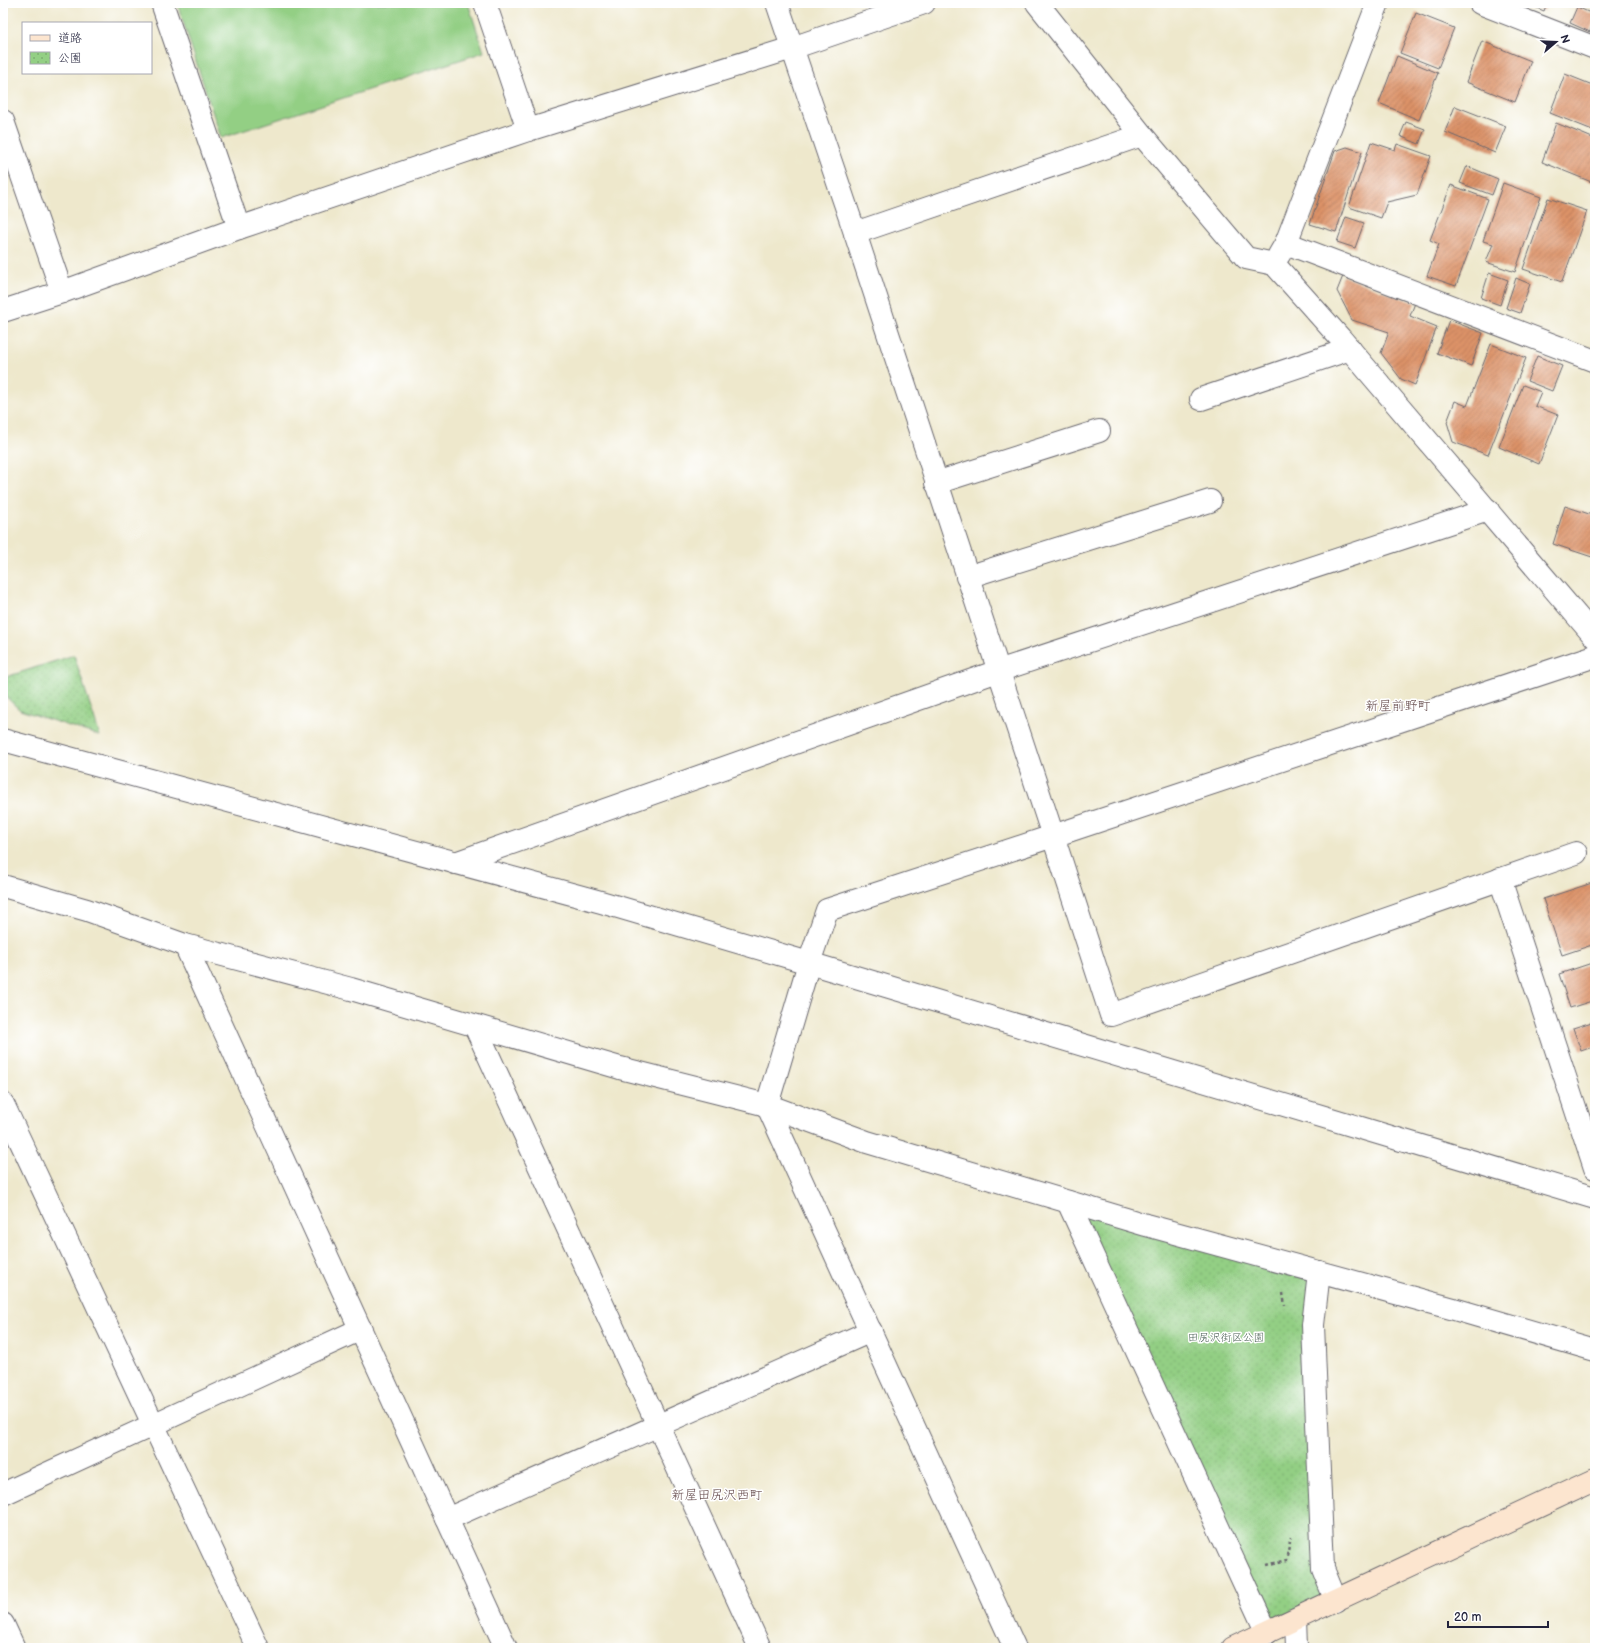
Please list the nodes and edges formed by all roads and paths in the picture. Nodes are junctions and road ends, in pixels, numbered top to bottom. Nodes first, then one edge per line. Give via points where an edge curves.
1 (162, 3) edge
2 (485, 3) edge
3 (777, 3) edge
4 (924, 3) edge
5 (1038, 3) edge
6 (1378, 3) edge
7 (1480, 3) edge
8 (792, 48) junction
9 (1595, 48) edge
10 (3, 121) edge
11 (528, 130) junction
12 (1142, 135) junction
13 (239, 228) junction
14 (855, 233) junction
15 (1286, 243) junction
16 (1274, 264) junction
17 (62, 292) junction
18 (3, 311) edge
19 (1350, 349) junction
20 (1595, 361) edge
21 (1201, 399) dead end
22 (1099, 431) dead end
23 (936, 483) junction
24 (1210, 501) dead end
25 (1488, 510) junction
26 (967, 576) junction
27 (1595, 638) edge
28 (1595, 656) edge
29 (998, 671) junction
30 (3, 740) edge
31 (1053, 836) junction
32 (1576, 854) dead end
33 (455, 863) junction
34 (1500, 879) junction
35 (3, 886) edge
36 (186, 945) junction
37 (809, 963) junction
38 (475, 1026) junction
39 (3, 1104) edge
40 (767, 1105) junction
41 (1595, 1168) edge
42 (1595, 1198) edge
43 (1068, 1202) junction
44 (1319, 1272) junction
45 (1282, 1289) dead end
46 (1286, 1311) dead end
47 (361, 1329) junction
48 (871, 1331) junction
49 (1595, 1350) edge
50 (154, 1424) junction
51 (658, 1424) junction
52 (1595, 1479) edge
53 (3, 1494) edge
54 (447, 1519) junction
55 (1292, 1533) dead end
56 (1266, 1565) dead end
57 (1336, 1601) junction
58 (1296, 1620) junction
59 (3, 1624) edge
60 (1267, 1633) junction
61 (14, 1648) edge
62 (258, 1648) edge
63 (506, 1648) edge
64 (760, 1648) edge
65 (1015, 1648) edge
66 (1233, 1648) edge
67 (1296, 1648) edge

1 - 13 street
2 - 11 street
3 - 8 street
4 - 8 street
5 - 12 street
6 - 15 street
7 - 9 street
8 - 11 street
8 - 14 street
10 - 17 street
11 - 13 street
12 - 14 street
12 - 16 street via 1246,258
13 - 17 street
14 - 23 street
15 - 16 street
15 - 20 street
16 - 19 street
17 - 18 street
19 - 21 street
19 - 25 street
22 - 23 street
23 - 26 street
24 - 26 street
25 - 27 street
25 - 29 street
26 - 29 street
28 - 31 street
29 - 31 street
29 - 33 street
30 - 33 street
31 - 34 street via 1111,1015
31 - 37 street via 827,910
32 - 34 street
33 - 37 street via 601,902
34 - 41 street
35 - 36 street via 87,910
36 - 38 street via 351,989
36 - 47 street
37 - 40 street
37 - 42 street
38 - 40 street via 620,1068
38 - 51 street
39 - 50 street
40 - 43 street via 867,1142
40 - 48 street
43 - 44 street
43 - 60 street
44 - 49 street
44 - 57 street via 1313,1325 1324,1569
45 - 46 path
47 - 50 street
47 - 54 street
48 - 51 street
48 - 65 street
50 - 53 street
50 - 62 street
51 - 54 street
51 - 64 street
52 - 57 street
54 - 63 street
55 - 56 path via 1286,1560
57 - 58 street
58 - 60 street
58 - 67 street
59 - 61 street
60 - 66 street

